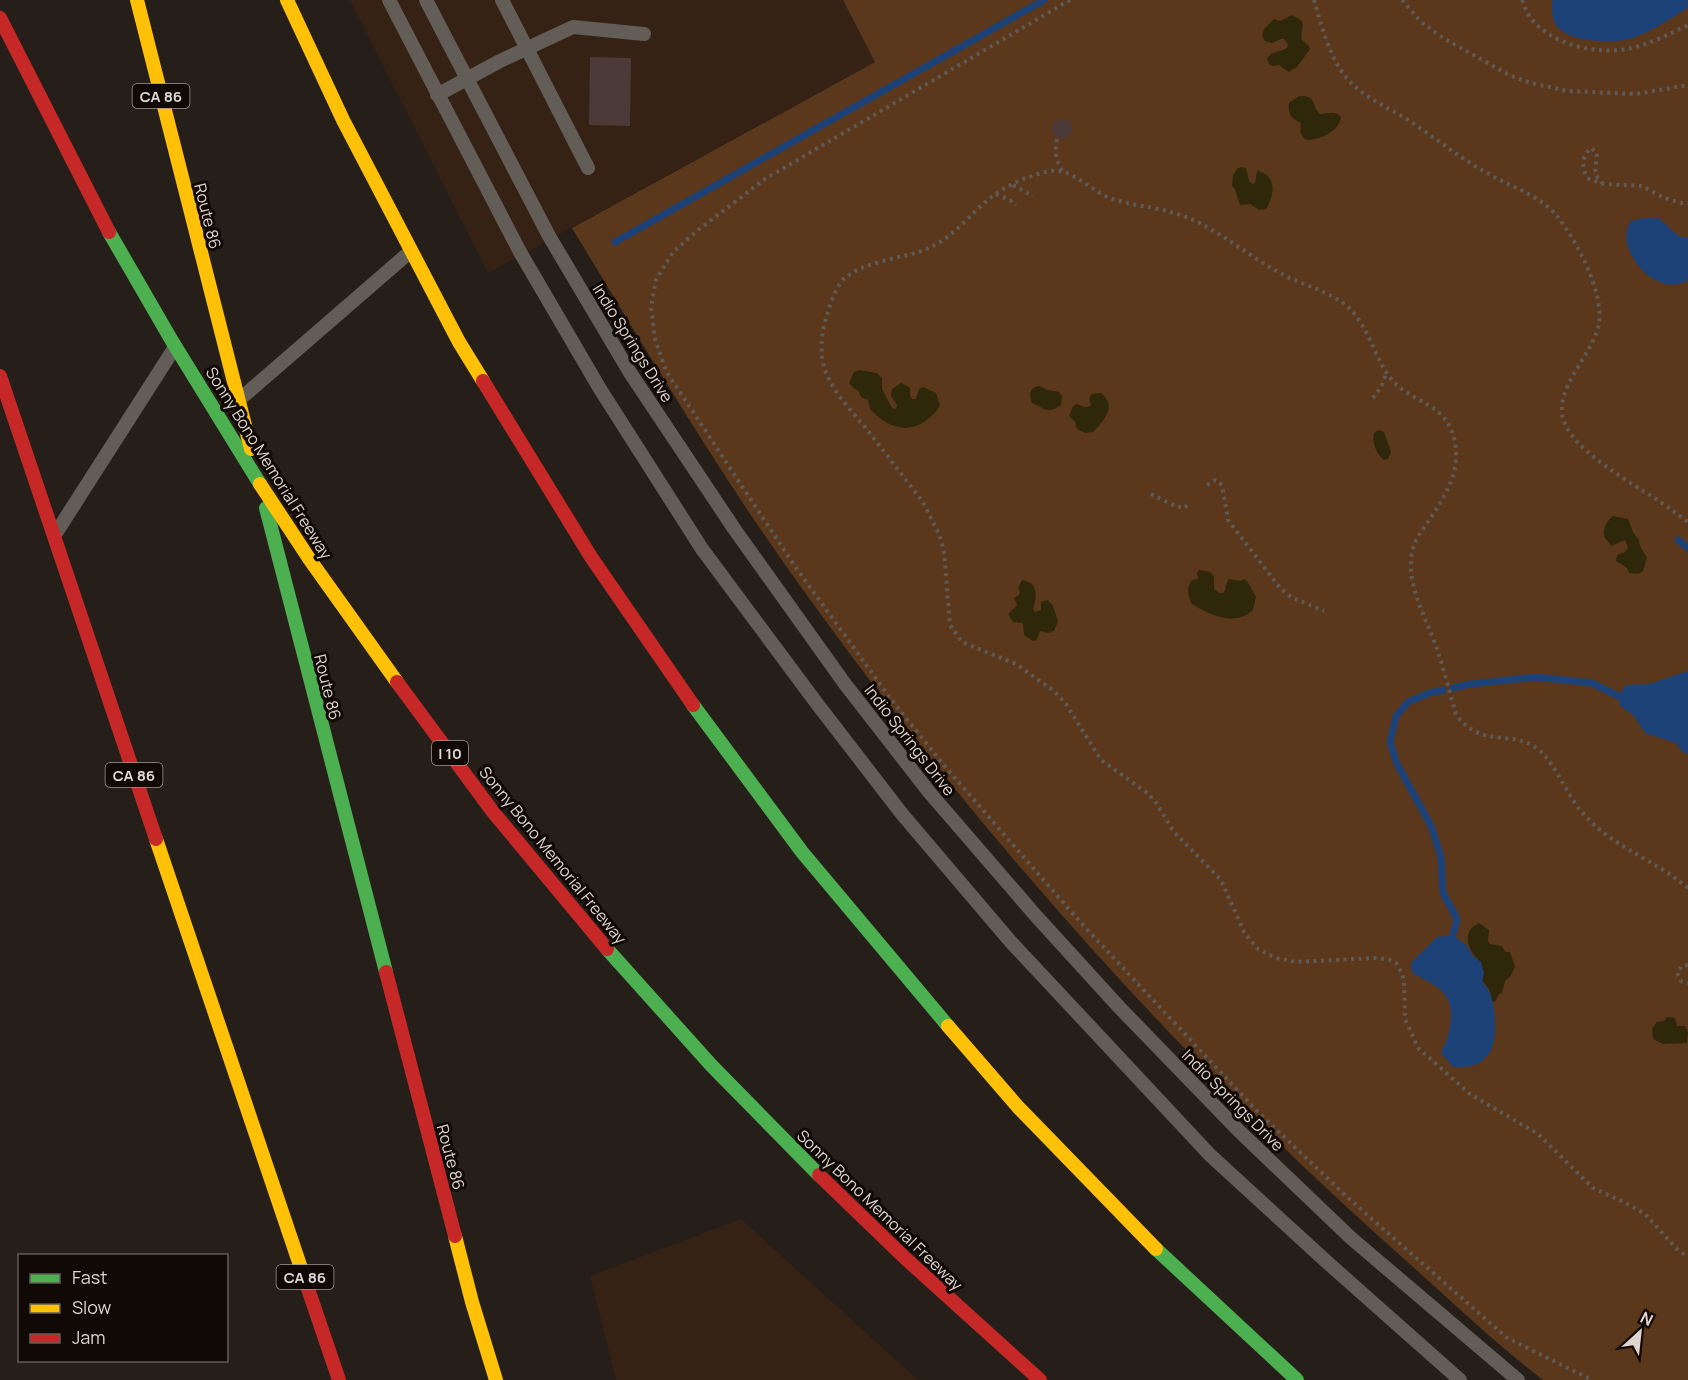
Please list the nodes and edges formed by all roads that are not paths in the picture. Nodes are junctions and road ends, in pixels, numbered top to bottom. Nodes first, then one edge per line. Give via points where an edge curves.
1 (137, 0) edge
2 (287, 0) edge
3 (389, 0) edge
4 (426, 0) edge
5 (501, 0) edge
6 (0, 18) edge
7 (644, 34) dead end
8 (527, 49) junction
9 (467, 79) junction
10 (436, 95) junction
11 (588, 168) dead end
12 (411, 251) junction
13 (175, 346) junction
14 (0, 376) edge
15 (219, 417) junction
16 (54, 537) junction
17 (339, 1380) edge
18 (495, 1380) edge
19 (1040, 1380) edge
20 (1297, 1380) edge
21 (1460, 1380) edge
22 (1518, 1380) edge

1 - 18 highway, Route 86 / CA 86 via 331,765
2 - 12 highway
3 - 10 lane
4 - 9 lane, Indio Springs Drive
5 - 8 lane
6 - 13 highway, Sonny Bono Memorial Freeway / I 10 via 130,270
7 - 8 lane via 573,27
8 - 9 lane
8 - 11 lane
9 - 10 lane
9 - 22 lane, Indio Springs Drive via 549,236 629,371 735,530 929,792 1119,1007 1239,1131 1351,1238
10 - 21 lane via 520,252 600,389 696,539 902,814 1010,941 1210,1155
12 - 15 lane
12 - 20 highway via 459,342 591,557 716,738 802,852 1018,1107 1155,1248
13 - 15 highway, Sonny Bono Memorial Freeway / I 10
13 - 16 lane
14 - 16 highway, CA 86
15 - 19 highway, Sonny Bono Memorial Freeway / I 10 via 302,548 425,721 530,858 621,965 845,1203
16 - 17 highway, CA 86

